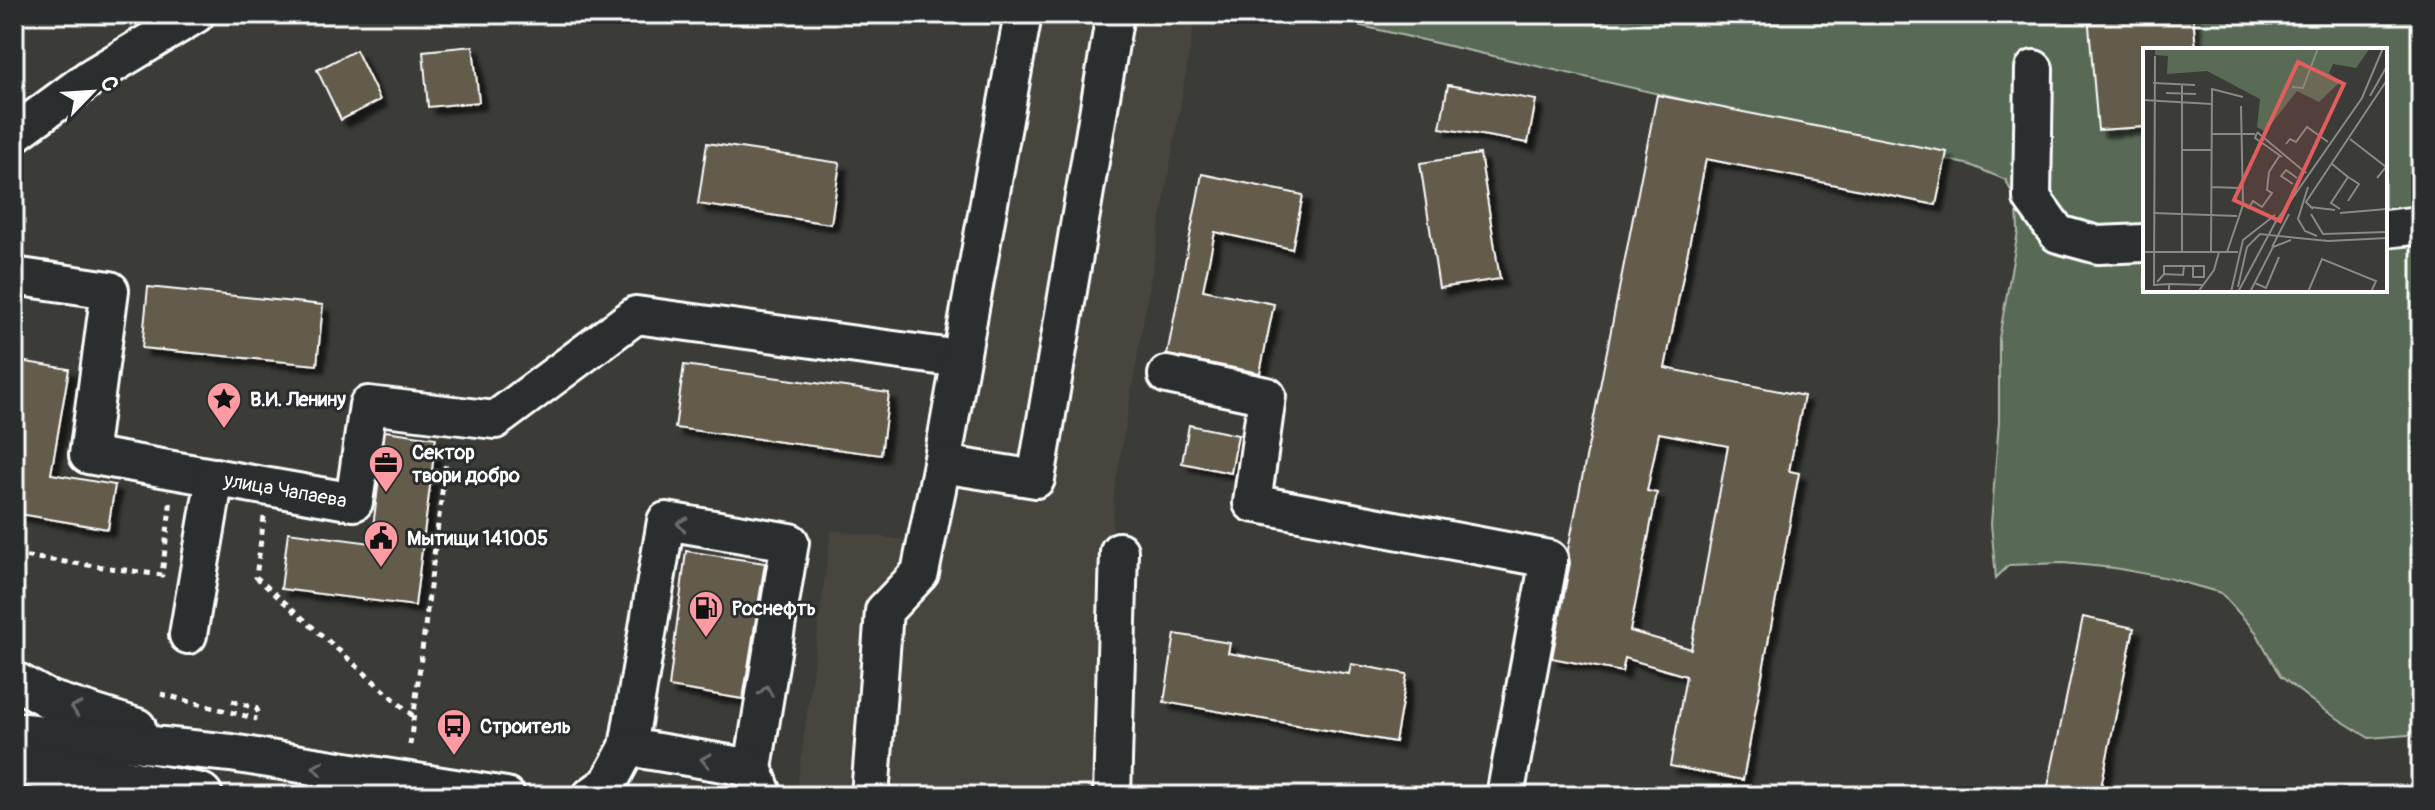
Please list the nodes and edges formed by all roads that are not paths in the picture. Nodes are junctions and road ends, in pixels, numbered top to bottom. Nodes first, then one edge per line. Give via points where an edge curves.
1 (196, 14) edge
2 (1023, 14) edge
3 (1115, 14) edge
4 (2034, 69) dead end
5 (14, 134) edge
6 (2421, 225) edge
7 (2387, 229) edge
8 (2143, 243) edge
9 (14, 276) edge
10 (960, 359) junction
11 (1167, 375) dead end
12 (942, 464) junction
13 (215, 477) junction
14 (1119, 551) dead end
15 (188, 635) dead end
16 (14, 680) edge
17 (14, 731) edge
18 (628, 747) junction
19 (231, 753) junction
20 (14, 762) edge
21 (758, 782) edge
22 (200, 796) edge
23 (506, 796) edge
24 (591, 796) edge
25 (870, 796) edge
26 (1112, 796) edge
27 (1505, 796) edge

1 - 5 street via 90,78
2 - 10 street
3 - 12 street via 1036,479
4 - 8 street via 2032,198 2058,234 2098,245
6 - 7 street
9 - 13 street, улица Чапаева via 110,290 88,455
10 - 12 street
10 - 13 street, улица Чапаева via 636,315 495,420 368,405 354,502
11 - 27 street via 1267,396 1252,503 1549,559
12 - 25 street via 920,573 884,611
13 - 15 street
14 - 26 street
19 -> 16 street via 48,699
17 - 19 street
21 -> 18 street
21 -> 18 street via 790,542 666,521
18 - 24 street via 608,784
23 -> 19 street
20 - 22 highway

